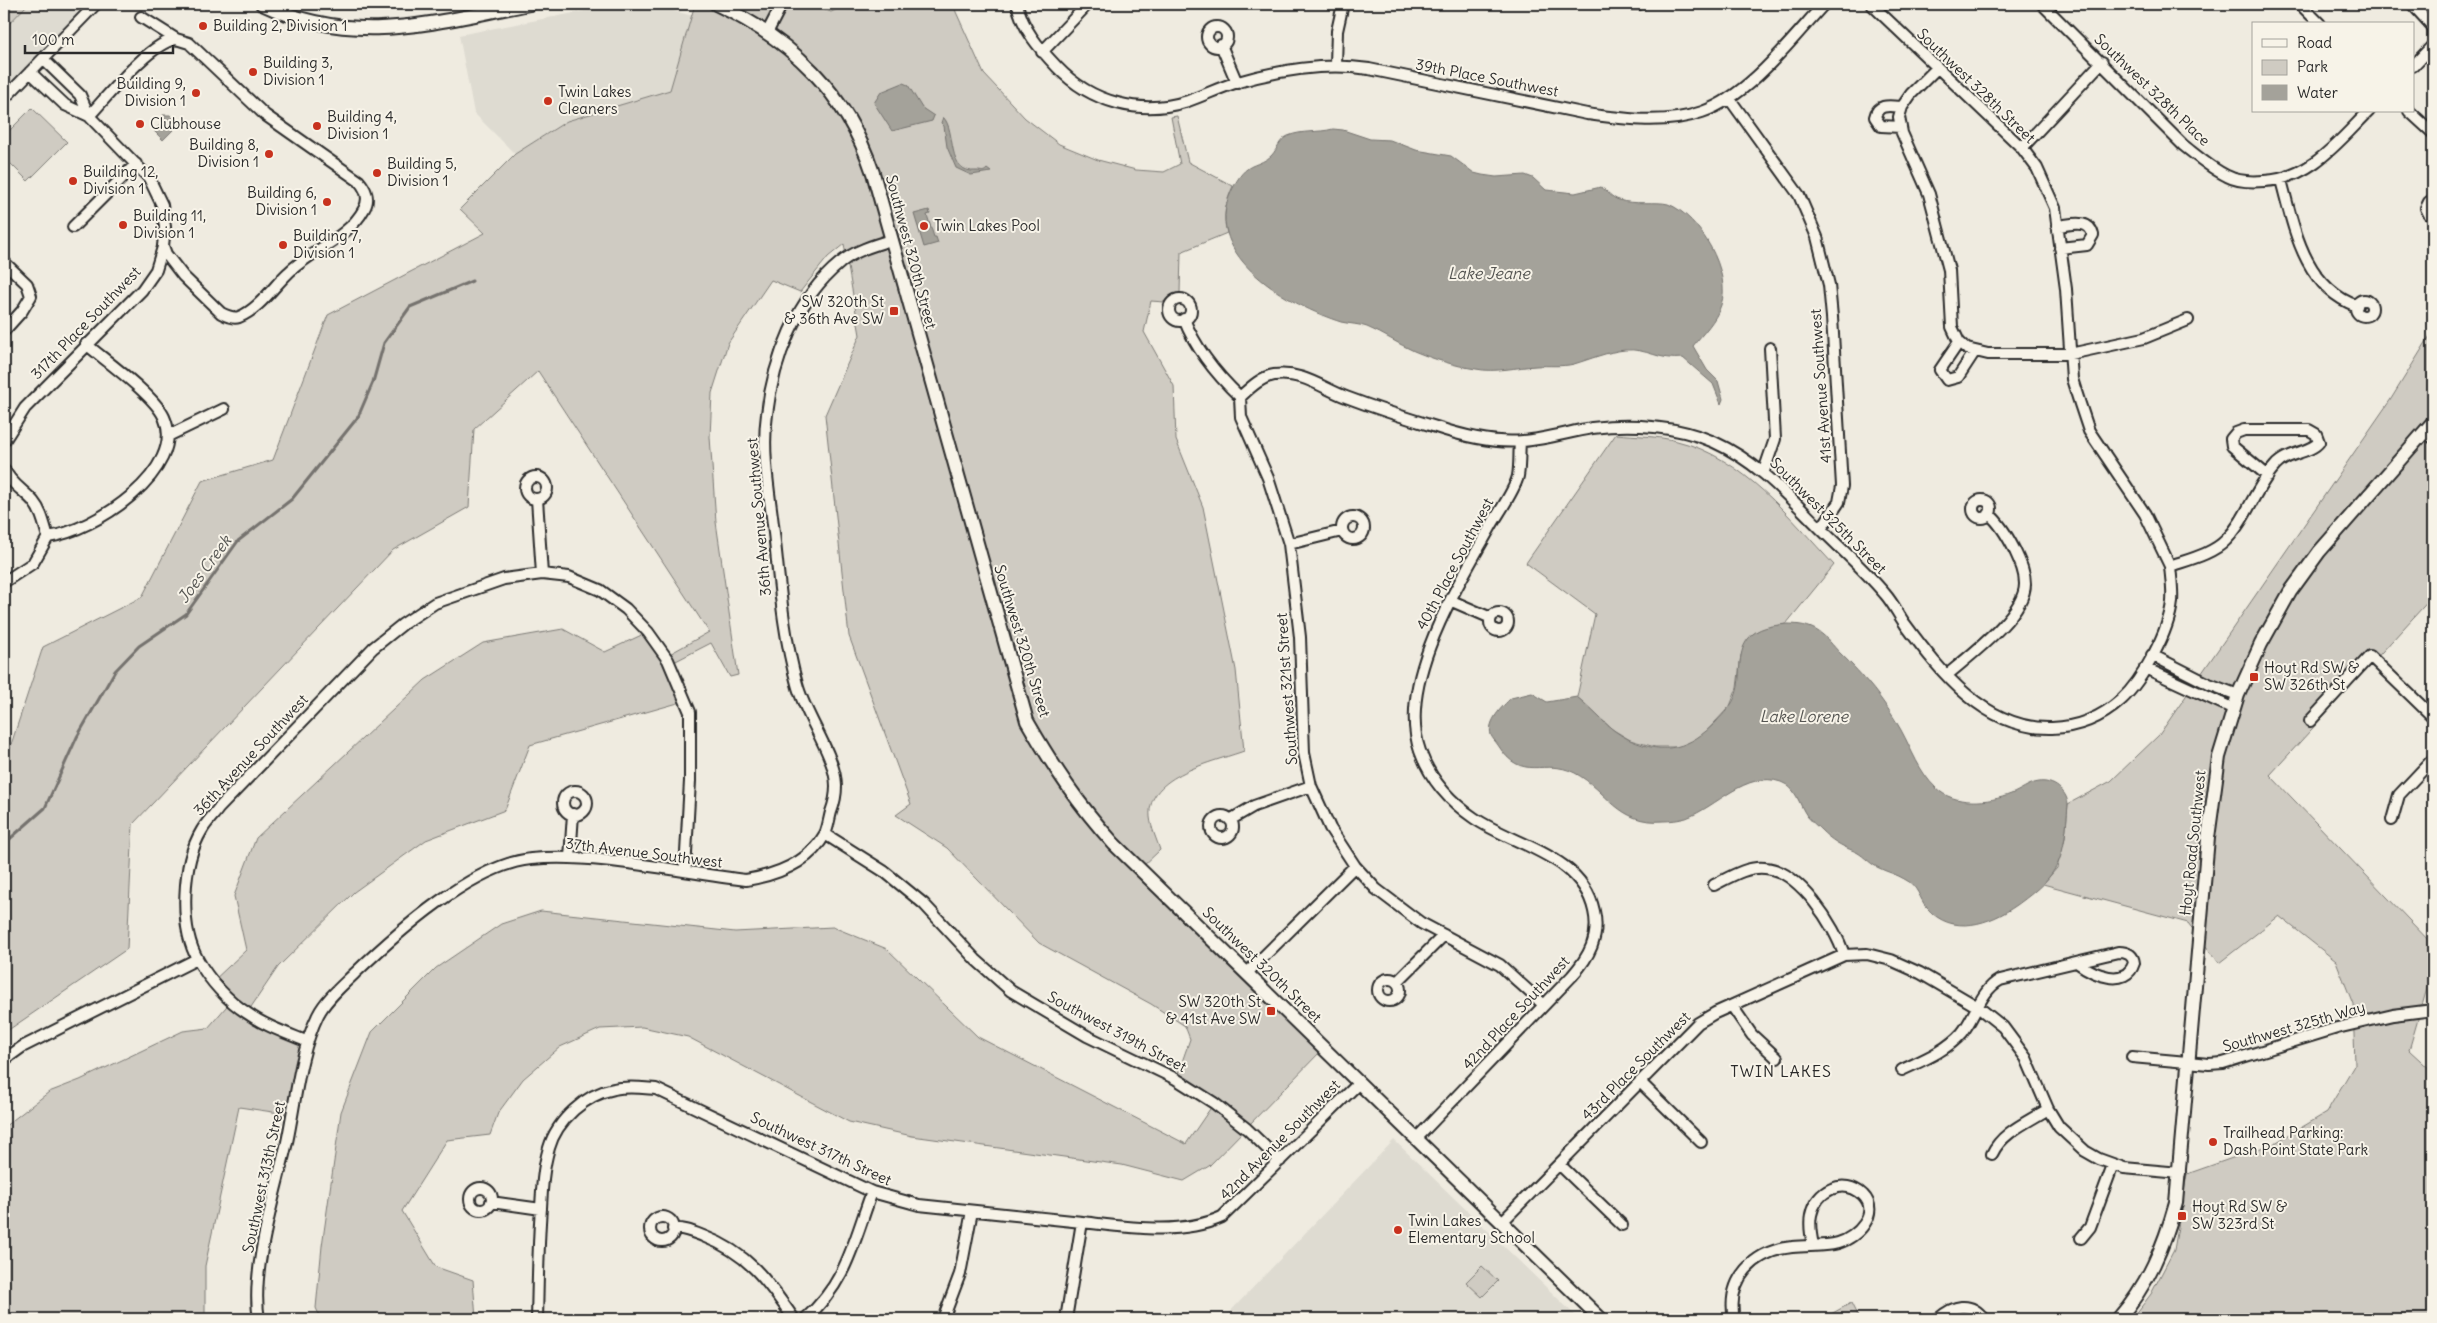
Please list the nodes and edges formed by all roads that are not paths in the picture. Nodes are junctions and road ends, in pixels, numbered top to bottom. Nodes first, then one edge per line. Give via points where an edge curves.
1 (96, 4) edge
2 (262, 4) edge
3 (530, 4) edge
4 (716, 4) edge
5 (782, 4) edge
6 (1017, 4) edge
7 (1088, 4) edge
8 (1343, 4) edge
9 (1614, 4) edge
10 (1639, 4) edge
11 (1824, 4) edge
12 (1870, 4) edge
13 (2042, 4) edge
14 (2300, 4) edge
15 (2412, 4) edge
16 (141, 17) dead end
17 (2318, 22) edge
18 (2433, 27) edge
19 (767, 33) junction
20 (176, 39) junction
21 (2433, 45) edge
22 (1221, 46) dead end
23 (1042, 52) junction
24 (43, 59) junction
25 (2102, 62) junction
26 (1336, 65) junction
27 (2414, 65) edge
28 (1937, 68) junction
29 (30, 72) junction
30 (1237, 83) junction
31 (1729, 98) junction
32 (4, 99) edge
33 (1902, 107) junction
34 (2368, 112) edge
35 (2411, 112) edge
36 (89, 116) junction
37 (1901, 127) junction
38 (2433, 133) edge
39 (2022, 148) junction
40 (136, 164) junction
41 (2282, 180) junction
42 (2433, 199) edge
43 (2433, 216) edge
44 (2057, 226) junction
45 (73, 228) dead end
46 (891, 240) junction
47 (163, 246) junction
48 (2060, 248) junction
49 (4, 262) edge
50 (2357, 306) dead end
51 (1184, 320) dead end
52 (2188, 320) dead end
53 (4, 331) edge
54 (86, 344) junction
55 (1967, 347) junction
56 (1770, 348) dead end
57 (2070, 354) junction
58 (1240, 397) junction
59 (224, 409) dead end
60 (2430, 430) edge
61 (168, 436) junction
62 (4, 441) edge
63 (1520, 442) junction
64 (4, 469) edge
65 (1764, 471) junction
66 (2268, 476) junction
67 (537, 499) dead end
68 (1989, 514) dead end
69 (1821, 529) junction
70 (1342, 531) dead end
71 (48, 537) junction
72 (1289, 544) junction
73 (2170, 566) junction
74 (542, 574) junction
75 (4, 582) edge
76 (1452, 601) junction
77 (1491, 618) dead end
78 (2152, 655) junction
79 (2145, 668) junction
80 (1947, 675) junction
81 (2238, 695) junction
82 (2234, 709) junction
83 (2433, 717) edge
84 (2310, 721) dead end
85 (2433, 759) edge
86 (1310, 786) junction
87 (573, 814) dead end
88 (1230, 820) dead end
89 (2392, 820) dead end
90 (825, 834) junction
91 (570, 858) junction
92 (1355, 866) junction
93 (685, 871) junction
94 (1714, 885) dead end
95 (1587, 891) joint
96 (1444, 935) junction
97 (1844, 956) junction
98 (196, 959) junction
99 (2078, 963) junction
100 (1247, 974) junction
101 (1397, 982) dead end
102 (1544, 1005) junction
103 (1732, 1006) junction
104 (1978, 1007) junction
105 (2433, 1010) edge
106 (306, 1042) junction
107 (2132, 1057) dead end
108 (1776, 1058) dead end
109 (4, 1060) edge
110 (2188, 1062) junction
111 (1902, 1070) dead end
112 (1640, 1082) junction
113 (1359, 1083) junction
114 (2048, 1109) junction
115 (1416, 1139) junction
116 (1701, 1142) dead end
117 (1992, 1154) dead end
118 (1280, 1161) junction
119 (1559, 1164) junction
120 (2113, 1165) junction
121 (2180, 1173) junction
122 (872, 1192) junction
123 (491, 1202) dead end
124 (541, 1209) junction
125 (972, 1211) junction
126 (1082, 1222) junction
127 (1502, 1222) junction
128 (1622, 1225) dead end
129 (673, 1229) dead end
130 (2081, 1238) dead end
131 (1813, 1246) junction
132 (259, 1319) edge
133 (538, 1319) edge
134 (794, 1319) edge
135 (804, 1319) edge
136 (943, 1319) edge
137 (1066, 1319) edge
138 (1601, 1319) edge
139 (1734, 1319) edge
140 (1938, 1319) edge
141 (1984, 1319) edge
142 (2118, 1319) edge

1 - 24 street
2 - 3 main road via 316,24 372,30 411,27
4 - 19 main road, Southwest 320th Street
5 - 19 street
6 - 23 street via 1026,30
7 - 23 street
8 - 26 street via 1337,32
9 - 10 street
11 - 31 street, 39th Place Southwest via 1751,80
12 - 28 street, Southwest 328th Street
13 - 25 street, Southwest 328th Place
14 - 17 street
15 - 18 street
16 - 20 street
19 - 46 main road, Southwest 320th Street via 811,68 845,111 868,158
20 - 36 street via 151,51
20 - 47 street via 192,45 279,126 359,181 367,194 366,207 345,232 303,259 253,308 238,317 222,313 183,276
21 - 27 street
22 - 30 street
23 - 30 street, 39th Place Southwest via 1069,80 1090,94 1116,104 1171,105
24 - 29 street
24 - 36 street via 80,94
25 - 39 street
25 - 41 street, Southwest 328th Place via 2208,165 2228,177 2248,182
26 - 30 street, 39th Place Southwest via 1280,72
26 - 31 street, 39th Place Southwest via 1623,119 1659,120 1701,112
28 - 33 street via 1910,94
28 - 39 street, Southwest 328th Street
29 - 32 street
29 - 36 street via 65,106
31 - 69 street, 41st Avenue Southwest via 1800,195 1817,237 1829,285 1842,486 1839,502
33 - 37 street
33 - 37 street via 1884,106 1875,117 1881,126
34 - 41 street via 2314,164
35 - 38 street
36 - 40 street, 317th Place Southwest
37 - 55 street via 1929,194 1948,270 1952,327
39 - 44 street, Southwest 328th Street via 2047,187
40 - 45 street
40 - 47 street, 317th Place Southwest via 153,185 162,206
41 - 50 street via 2300,250 2307,262 2343,301
42 - 43 street via 2426,208
44 - 48 street, Southwest 328th Street
44 - 48 street via 2084,224 2093,235 2087,245
46 - 90 street, 36th Avenue Southwest via 864,248 840,262 811,297 789,334 774,378 767,414 766,450 786,634 797,685 834,769 836,786
46 - 100 main road, Southwest 320th Street via 1026,721 1058,775 1096,823
47 - 54 street, 317th Place Southwest via 150,280
48 - 57 street, Southwest 328th Street
49 - 53 street via 31,291 30,301
51 - 58 street via 1218,376
52 - 57 street via 2144,338
54 - 61 street via 156,405 165,419
54 - 62 street, 317th Place Southwest via 25,408
55 - 55 street via 1958,377 1947,380 1940,370
55 - 57 street via 1988,354
56 - 65 street via 1775,439
57 - 73 street, Southwest 328th Street via 2072,379 2089,431 2145,514
58 - 63 street, Southwest 325th Street via 1252,385 1271,375 1290,374 1311,379 1344,396 1437,428 1480,439
58 - 72 street, Southwest 321st Street via 1241,417 1268,478
59 - 61 street
60 - 81 main road, Hoyt Road Southwest via 2319,552 2290,592 2260,644
61 - 71 street via 160,463 113,510 80,529
63 - 65 street, Southwest 325th Street via 1594,428 1661,428 1714,442
63 - 76 street, 40th Place Southwest via 1518,477
64 - 71 street via 10,480 36,506
65 - 69 street, Southwest 325th Street
66 - 66 street via 2284,458 2316,446 2319,442 2316,434 2309,430 2244,430 2236,433 2231,439 2232,446
66 - 73 street via 2225,541 2208,552
67 - 74 street
68 - 80 street via 2012,546 2022,567 2025,585 2022,600 2007,620
69 - 80 street, Southwest 325th Street via 1888,598
70 - 72 street
71 - 75 street via 33,563
72 - 86 street, Southwest 321st Street via 1300,637 1304,753
73 - 78 street via 2170,614
74 - 93 street, 36th Avenue Southwest via 569,577 600,590 626,609 648,632 673,670 690,712
74 - 98 street, 36th Avenue Southwest via 504,579 467,591 435,603 403,624 373,648 218,809 194,846 186,878 185,918
76 - 77 street
76 - 95 street, 40th Place Southwest via 1434,631 1425,660 1415,722 1420,750 1443,792 1460,808 1568,869
78 - 79 street
78 - 81 street
79 - 80 street, Southwest 325th Street via 2130,691 2112,707 2091,721 2065,728 2034,729 2008,721 1986,710
79 - 82 street
81 - 82 main road, Hoyt Road Southwest
82 - 110 main road, Hoyt Road Southwest via 2219,757 2208,838
83 - 84 street via 2370,656
85 - 89 street via 2399,794
86 - 88 street via 1254,806
86 - 92 street, Southwest 321st Street via 1341,847
87 - 91 street
90 - 93 street, 37th Avenue Southwest via 808,854 788,869 768,877 746,880
90 - 118 street, Southwest 319th Street via 885,872 924,904 976,960 1011,991 1087,1036 1176,1079 1214,1102 1247,1128
91 - 93 street, 37th Avenue Southwest
91 - 106 street, 37th Avenue Southwest via 514,862 455,892 380,949 343,985 319,1012
92 - 96 street, Southwest 321st Street via 1376,889
92 - 100 street
94 - 97 street via 1751,869 1778,872 1796,885 1827,917
95 - 102 street, 42nd Place Southwest via 1596,917 1594,943 1580,967
96 - 101 street
96 - 102 street, Southwest 321st Street via 1500,965
97 - 103 street, 43rd Place Southwest
97 - 104 street via 1867,954 1891,960
98 - 106 street, 36th Avenue Southwest via 212,982 246,1013
98 - 109 street via 22,1047
99 - 99 street via 2098,975 2112,977 2127,973 2134,963 2131,955 2118,952
99 - 104 street via 2000,980 1991,986
100 - 113 main road, Southwest 320th Street
102 - 115 street, 42nd Place Southwest
103 - 108 street via 1744,1026
103 - 112 street, 43rd Place Southwest via 1698,1024
104 - 111 street via 1965,1029 1950,1044
104 - 114 street via 2003,1026 2026,1058
105 - 110 street, Southwest 325th Way via 2338,1028 2223,1063
106 - 132 street, Southwest 313th Street via 265,1241 257,1289
107 - 110 street, Southwest 325th Way
110 - 121 main road, Hoyt Road Southwest
112 - 116 street
112 - 119 street, 43rd Place Southwest
113 - 115 main road, Southwest 320th Street
113 - 118 street, 42nd Avenue Southwest
114 - 117 street via 2004,1136
114 - 120 street via 2071,1140
115 - 127 main road, Southwest 320th Street
118 - 126 street, 42nd Avenue Southwest via 1239,1203 1207,1224 1133,1227
119 - 127 street, 43rd Place Southwest
119 - 128 street
120 - 121 street
120 - 130 street via 2090,1226
121 - 142 main road, Hoyt Road Southwest via 2176,1203 2158,1258 2137,1295
122 - 124 street, Southwest 317th Street via 656,1090 634,1087 613,1089 587,1100 557,1130 549,1147
122 - 125 street, Southwest 317th Street via 919,1205
122 - 135 street via 845,1267 830,1294
123 - 124 street
124 - 133 street, Southwest 317th Street via 537,1252
125 - 126 street, Southwest 317th Street
125 - 136 street via 960,1274
126 - 137 street
127 - 138 main road, Southwest 320th Street
129 - 134 street via 684,1229 730,1247 762,1277
131 - 131 street via 1840,1243 1855,1233 1868,1218 1870,1208 1866,1199 1845,1186 1823,1195 1811,1213
131 - 139 street via 1771,1251 1748,1266 1733,1291
140 - 141 street via 1956,1306 1971,1308

